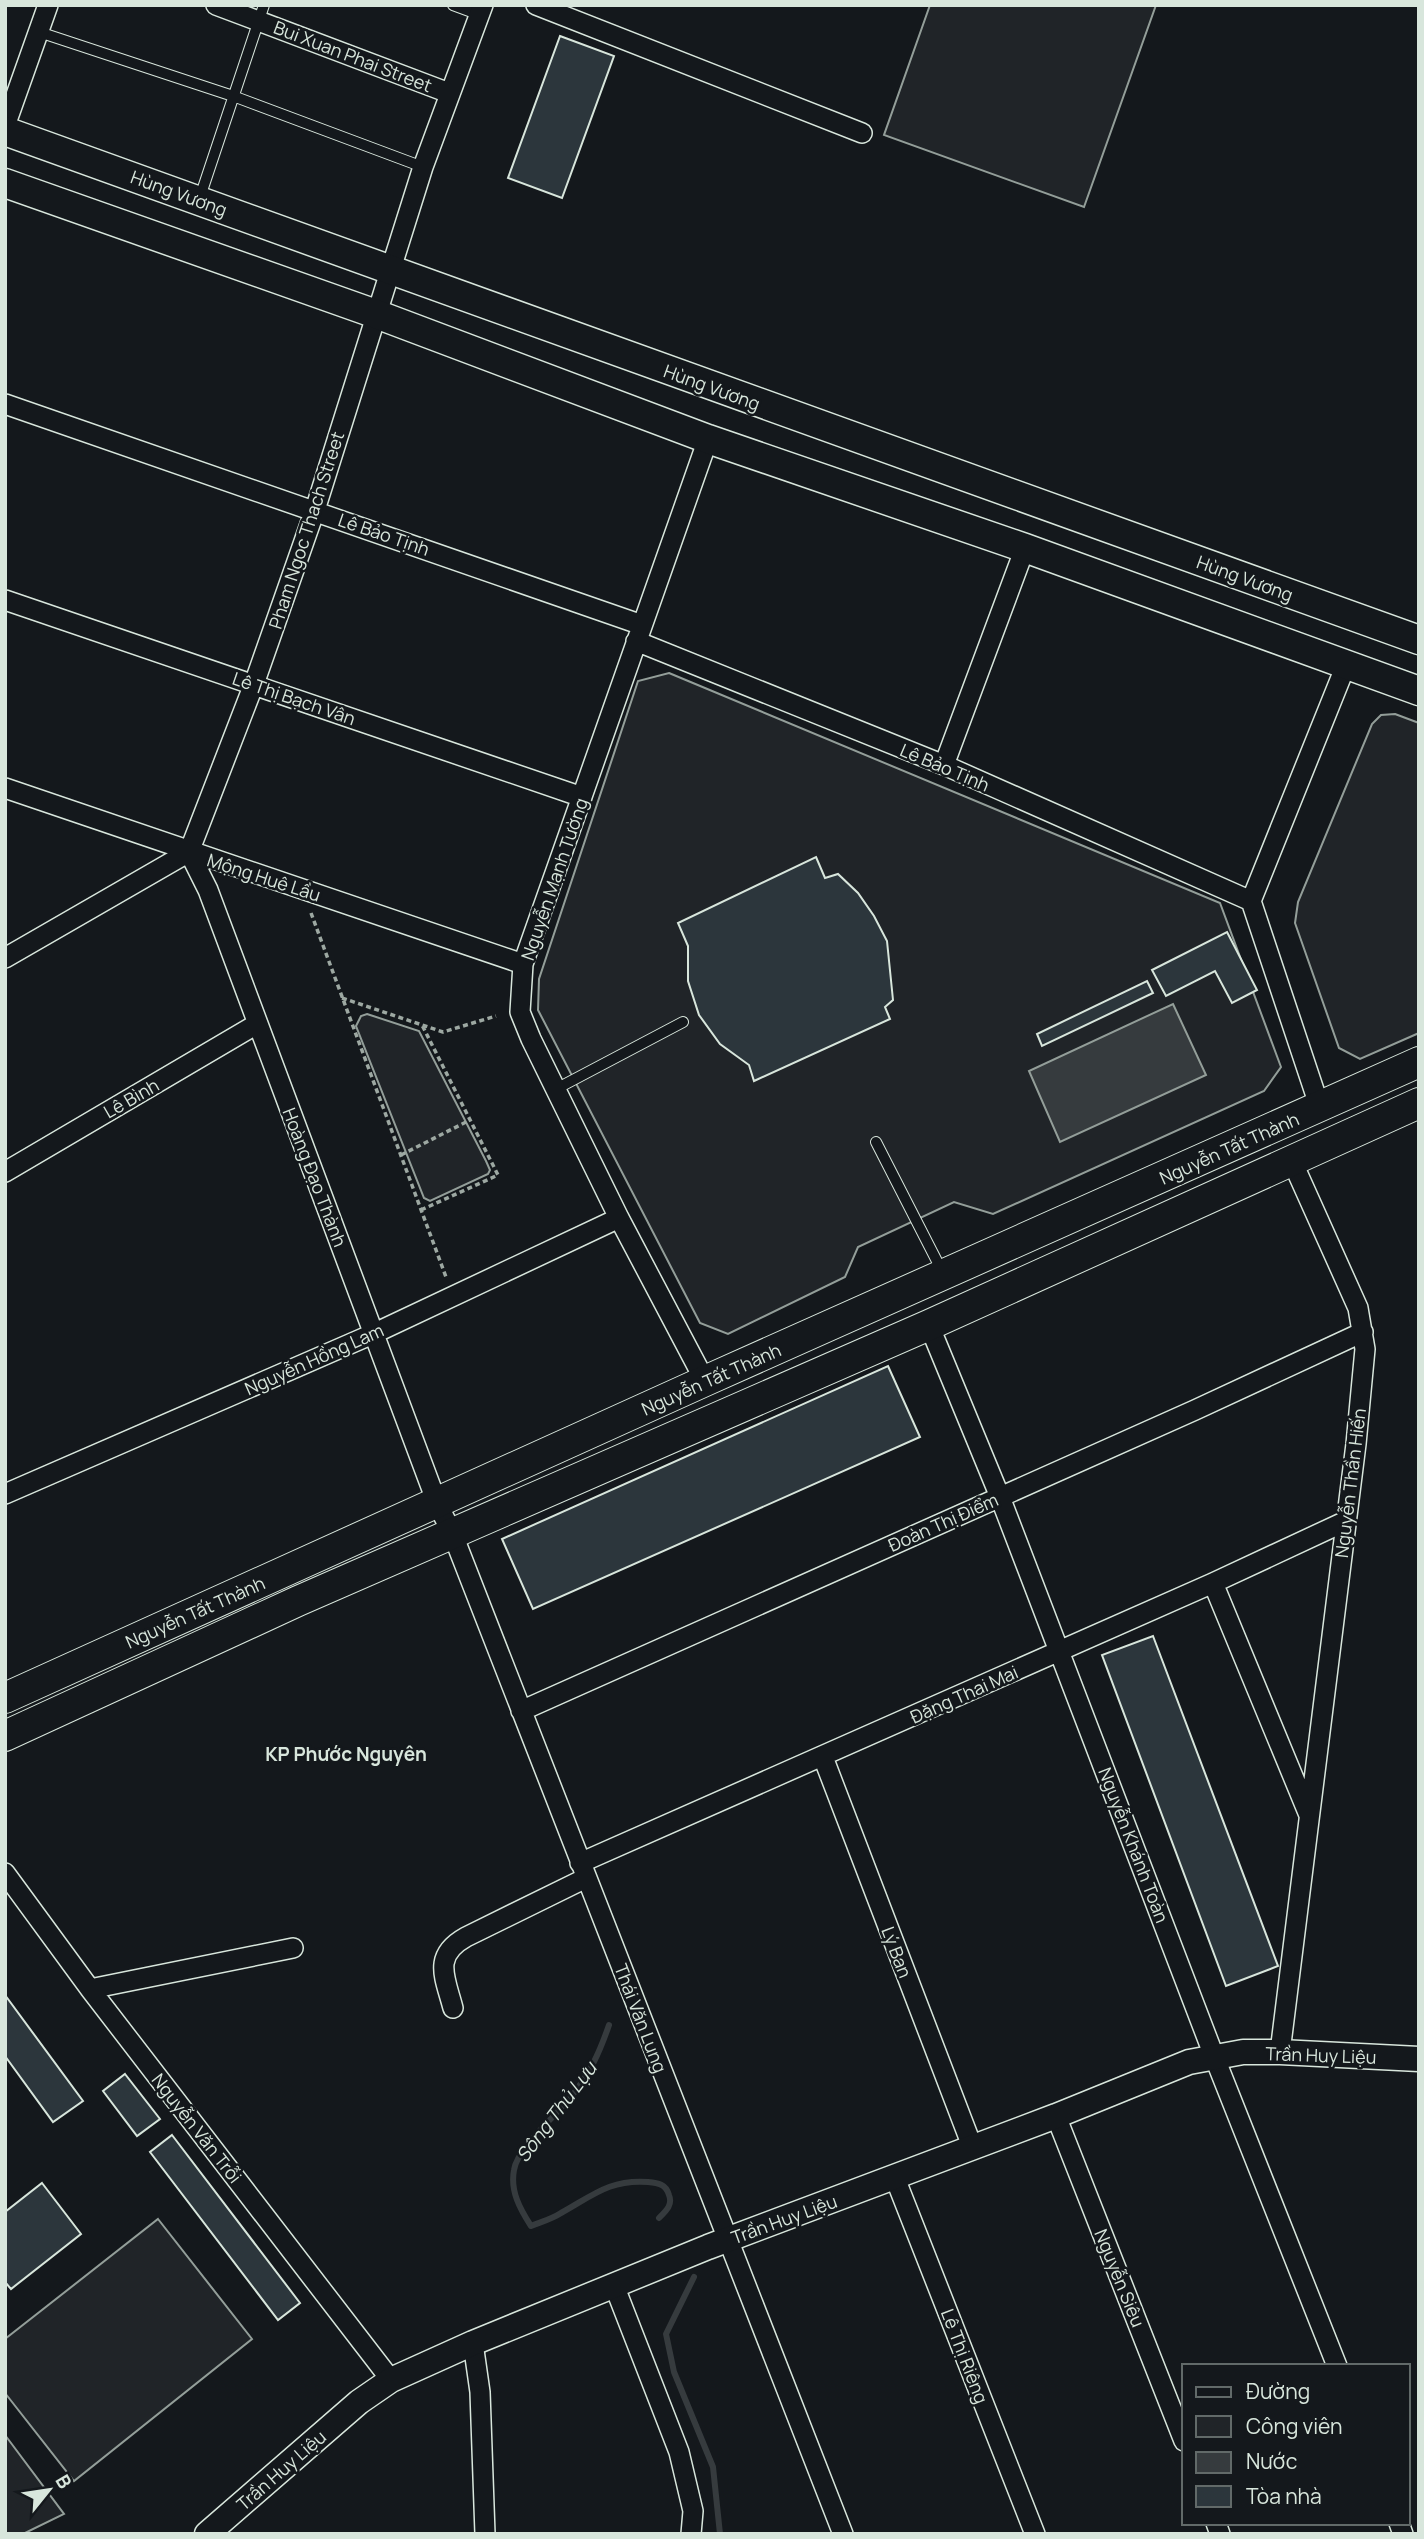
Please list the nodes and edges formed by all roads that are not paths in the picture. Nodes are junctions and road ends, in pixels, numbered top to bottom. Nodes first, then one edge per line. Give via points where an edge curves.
1 (48, 5) edge
2 (216, 5) edge
3 (453, 5) edge
4 (536, 5) edge
5 (482, 10) edge
6 (261, 13) edge
7 (38, 32) junction
8 (449, 93) junction
9 (233, 96) junction
10 (5, 126) edge
11 (5, 131) edge
12 (862, 133) dead end
13 (423, 167) junction
14 (5, 183) edge
15 (199, 200) junction
16 (390, 272) junction
17 (376, 314) junction
18 (5, 404) edge
19 (708, 439) junction
20 (314, 510) junction
21 (1025, 548) junction
22 (5, 600) edge
23 (639, 633) junction
24 (1419, 640) edge
25 (1346, 665) junction
26 (254, 684) junction
27 (1419, 691) edge
28 (944, 765) junction
29 (5, 788) edge
30 (582, 797) junction
31 (189, 852) junction
32 (1251, 901) junction
33 (5, 958) edge
34 (523, 964) junction
35 (682, 1022) dead end
36 (257, 1024) junction
37 (1419, 1062) edge
38 (556, 1089) junction
39 (1419, 1102) edge
40 (1320, 1108) junction
41 (876, 1142) dead end
42 (1292, 1161) junction
43 (5, 1172) edge
44 (619, 1217) junction
45 (944, 1275) junction
46 (929, 1325) junction
47 (1363, 1332) junction
48 (375, 1333) junction
49 (705, 1381) junction
50 (5, 1494) edge
51 (1000, 1497) junction
52 (437, 1503) junction
53 (1346, 1521) junction
54 (453, 1535) junction
55 (1213, 1583) junction
56 (1059, 1650) junction
57 (5, 1698) edge
58 (521, 1711) junction
59 (5, 1736) edge
60 (823, 1757) junction
61 (1309, 1817) junction
62 (583, 1871) junction
63 (5, 1873) edge
64 (293, 1948) dead end
65 (90, 1989) junction
66 (453, 2008) dead end
67 (1280, 2052) junction
68 (1214, 2056) junction
69 (1419, 2059) edge
70 (1056, 2116) junction
71 (972, 2146) junction
72 (895, 2178) junction
73 (728, 2240) junction
74 (614, 2286) junction
75 (473, 2343) junction
76 (1337, 2364) edge
77 (391, 2380) junction
78 (1182, 2436) edge
79 (207, 2534) edge
80 (485, 2534) edge
81 (691, 2534) edge
82 (843, 2534) edge
83 (1035, 2534) edge

1 - 7 street
2 - 6 street, Bui Xuan Phai Street
3 - 5 lane
4 - 12 street
5 - 8 street, Pham Ngoc Thach Street
6 - 8 street, Bui Xuan Phai Street
6 - 9 lane
7 - 9 lane
7 - 10 street
8 - 13 street, Pham Ngoc Thach Street
9 - 13 lane
9 - 15 lane
11 - 15 main road, Hùng Vương
13 - 16 street, Pham Ngoc Thach Street
14 - 17 main road
15 - 16 main road, Hùng Vương
16 - 17 street, Pham Ngoc Thach Street
16 - 24 main road, Hùng Vương
17 - 19 main road
17 - 20 street, Pham Ngoc Thach Street
18 - 20 street, Lê Bảo Tịnh
19 - 21 main road
19 - 23 street, Nguyễn Mạnh Tường
20 - 23 street, Lê Bảo Tịnh
20 - 26 street, Pham Ngoc Thach Street
21 - 25 main road
21 - 28 street
22 - 26 street, Lê Thị Bạch Vân
23 - 28 street, Lê Bảo Tịnh
23 - 30 street, Nguyễn Mạnh Tường
25 - 27 main road
25 - 32 street
26 - 30 street, Lê Thị Bạch Vân
26 - 31 street, Pham Ngoc Thach Street
28 - 32 street, Lê Bảo Tịnh
29 - 31 street, Mộng Huê Lầu
30 - 34 street, Nguyễn Mạnh Tường
31 - 33 street
31 - 34 street, Mộng Huê Lầu
31 - 36 street, Hoàng Đạo Thành via 208,890
32 - 40 street
34 - 38 street, Nguyễn Mạnh Tường via 520,1012
35 - 38 lane
36 - 43 street, Lê Bình
36 - 48 street, Hoàng Đạo Thành
37 - 40 main road, Nguyễn Tất Thành
38 - 44 street, Nguyễn Mạnh Tường
39 - 42 main road, Nguyễn Tất Thành
40 - 45 main road, Nguyễn Tất Thành
41 - 45 lane
42 - 46 main road, Nguyễn Tất Thành
42 - 47 street, Nguyễn Thần Hiến via 1358,1308
44 - 48 street, Nguyễn Hồng Lam
44 - 49 street, Nguyễn Mạnh Tường
45 - 49 main road, Nguyễn Tất Thành
46 - 51 street, Nguyễn Khánh Toàn
46 - 54 main road, Nguyễn Tất Thành
47 - 51 street, Đoàn Thị Điểm
47 - 53 street, Nguyễn Thần Hiến via 1363,1377
48 - 50 street, Nguyễn Hồng Lam
48 - 52 street, Hoàng Đạo Thành
49 - 52 main road, Nguyễn Tất Thành
51 - 56 street, Nguyễn Khánh Toàn
51 - 58 street, Đoàn Thị Điểm
52 - 54 street, Thái Văn Lung
52 - 57 main road, Nguyễn Tất Thành
53 - 55 street, Đặng Thai Mai
53 - 61 street, Nguyễn Thần Hiến
54 - 58 street, Thái Văn Lung
54 - 59 main road, Nguyễn Tất Thành
55 - 56 street, Đặng Thai Mai
55 - 61 street, Nguyễn Thần Hiến
56 - 60 street, Đặng Thai Mai
56 - 68 street, Nguyễn Khánh Toàn
58 - 62 street, Thái Văn Lung
60 - 62 street, Đặng Thai Mai
60 - 71 street, Lý Ban
61 - 67 street, Nguyễn Thần Hiến
62 - 66 street, Đặng Thai Mai via 450,1948 443,1963
62 - 73 street, Thái Văn Lung
63 - 65 street, Nguyễn Văn Trỗi
64 - 65 street
65 - 77 street, Nguyễn Văn Trỗi
67 - 68 street, Trần Huy Liệu
67 - 69 street, Trần Huy Liệu
68 - 70 street, Trần Huy Liệu
68 - 76 street, Nguyễn Khánh Toàn
70 - 71 street, Trần Huy Liệu
70 - 78 street, Nguyễn Siêu
71 - 72 street, Trần Huy Liệu
72 - 73 street, Trần Huy Liệu
72 - 83 street, Lê Thị Riêng
73 - 74 street, Trần Huy Liệu
73 - 82 street, Thái Văn Lung
74 - 75 street, Trần Huy Liệu
74 - 81 street via 679,2452 693,2511
75 - 77 street, Trần Huy Liệu
75 - 80 street via 480,2392
77 - 79 street, Trần Huy Liệu via 359,2402

